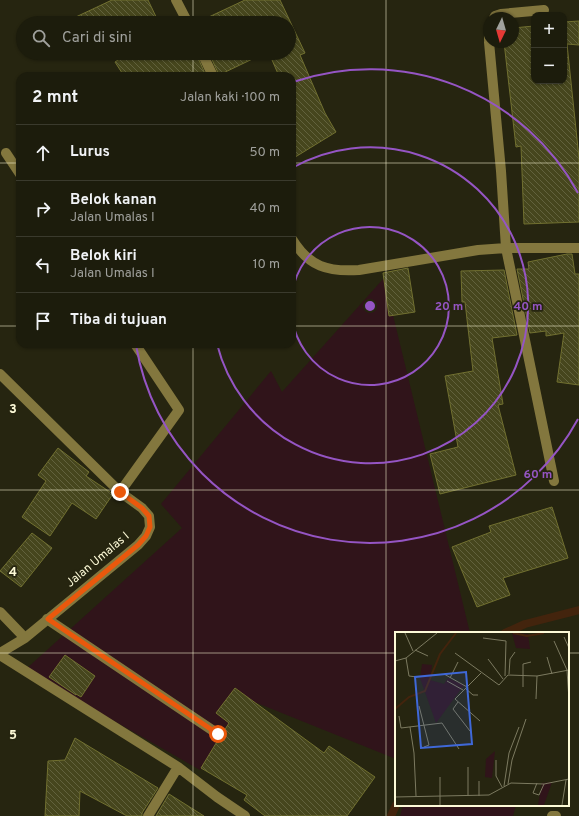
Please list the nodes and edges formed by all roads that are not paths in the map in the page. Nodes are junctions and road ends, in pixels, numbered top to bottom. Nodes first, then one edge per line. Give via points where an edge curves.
1 (176, 0) edge
2 (544, 10) dead end
3 (519, 12) edge
4 (184, 16) edge
5 (490, 48) edge
6 (205, 60) edge
7 (211, 72) edge
8 (6, 153) dead end
9 (16, 168) edge
10 (296, 245) edge
11 (506, 248) junction
12 (579, 248) edge
13 (138, 348) edge
14 (0, 374) edge
15 (554, 481) dead end
16 (120, 492) junction
17 (0, 612) edge
18 (48, 619) junction
19 (24, 638) junction
20 (0, 654) edge
21 (218, 734) dead end
22 (178, 767) junction
23 (148, 816) edge
24 (245, 816) edge
25 (552, 816) edge
26 (556, 816) edge

1 - 4 street
2 - 3 street
5 - 11 street
6 - 7 street
8 - 9 street
10 - 11 street via 302,254 314,263 327,269 344,271
11 - 12 street
11 - 15 street
13 - 16 street via 179,410
14 - 16 street, Jalan Umalas I
16 - 18 street, Jalan Umalas I via 149,516 150,527 146,536
17 - 19 street
18 - 19 street, Jalan Umalas I
18 - 21 street
19 - 20 street, Jalan Umalas I
20 - 22 street
22 - 23 street
22 - 24 street
25 - 26 street

